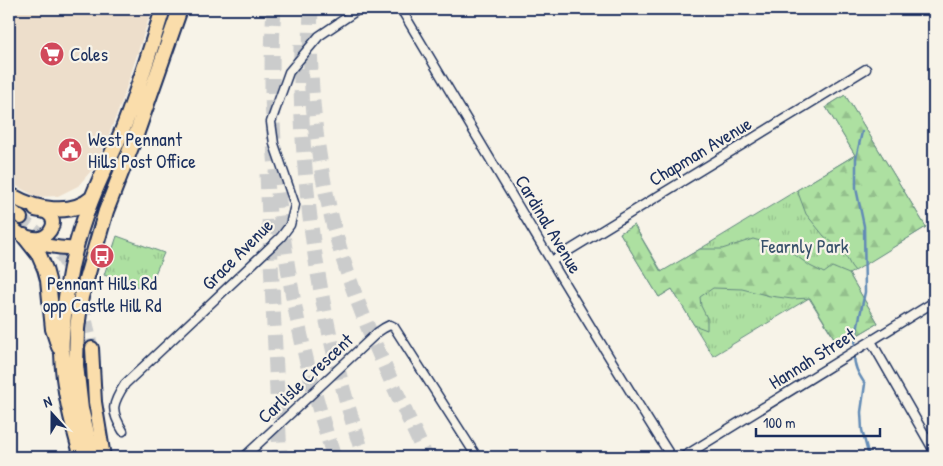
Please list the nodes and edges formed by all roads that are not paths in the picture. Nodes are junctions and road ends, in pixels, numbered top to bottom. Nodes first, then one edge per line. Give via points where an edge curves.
1 (163, 9) edge
2 (180, 9) edge
3 (359, 9) edge
4 (402, 9) edge
5 (866, 69) dead end
6 (92, 198) junction
7 (10, 200) edge
8 (106, 211) junction
9 (20, 218) tunnel mouth
10 (9, 225) edge
11 (24, 236) junction
12 (75, 248) junction
13 (552, 261) junction
14 (934, 302) edge
15 (871, 341) junction
16 (92, 348) tunnel mouth
17 (62, 352) junction
18 (123, 431) dead end
19 (934, 451) edge
20 (669, 456) edge
21 (82, 457) edge
22 (93, 457) edge
23 (104, 457) edge
24 (244, 457) edge
25 (477, 457) edge
26 (682, 457) edge

1 - 6 highway via 122,131
2 - 8 highway
3 - 18 street, Grace Avenue via 319,36 289,72 272,122 274,144 295,206 290,225 125,384 116,399 114,413
4 - 13 street, Cardinal Avenue
5 - 13 street, Chapman Avenue
6 - 7 highway via 80,206 59,209
6 - 12 highway
7 - 9 main road
7 - 11 main road via 51,216 53,227 43,237
8 - 12 highway via 87,244
8 - 22 highway via 83,291 77,329 79,394
10 - 11 main road
11 - 12 main road via 47,245
11 - 17 highway via 45,269 53,329
12 - 17 highway via 64,308
13 - 20 street, Cardinal Avenue
14 - 15 street, Hannah Street
15 - 19 street
15 - 26 street, Hannah Street
16 - 23 main road via 95,402
17 - 21 highway via 70,412
20 - 26 street via 677,454
24 - 25 street, Carlisle Crescent via 390,321

